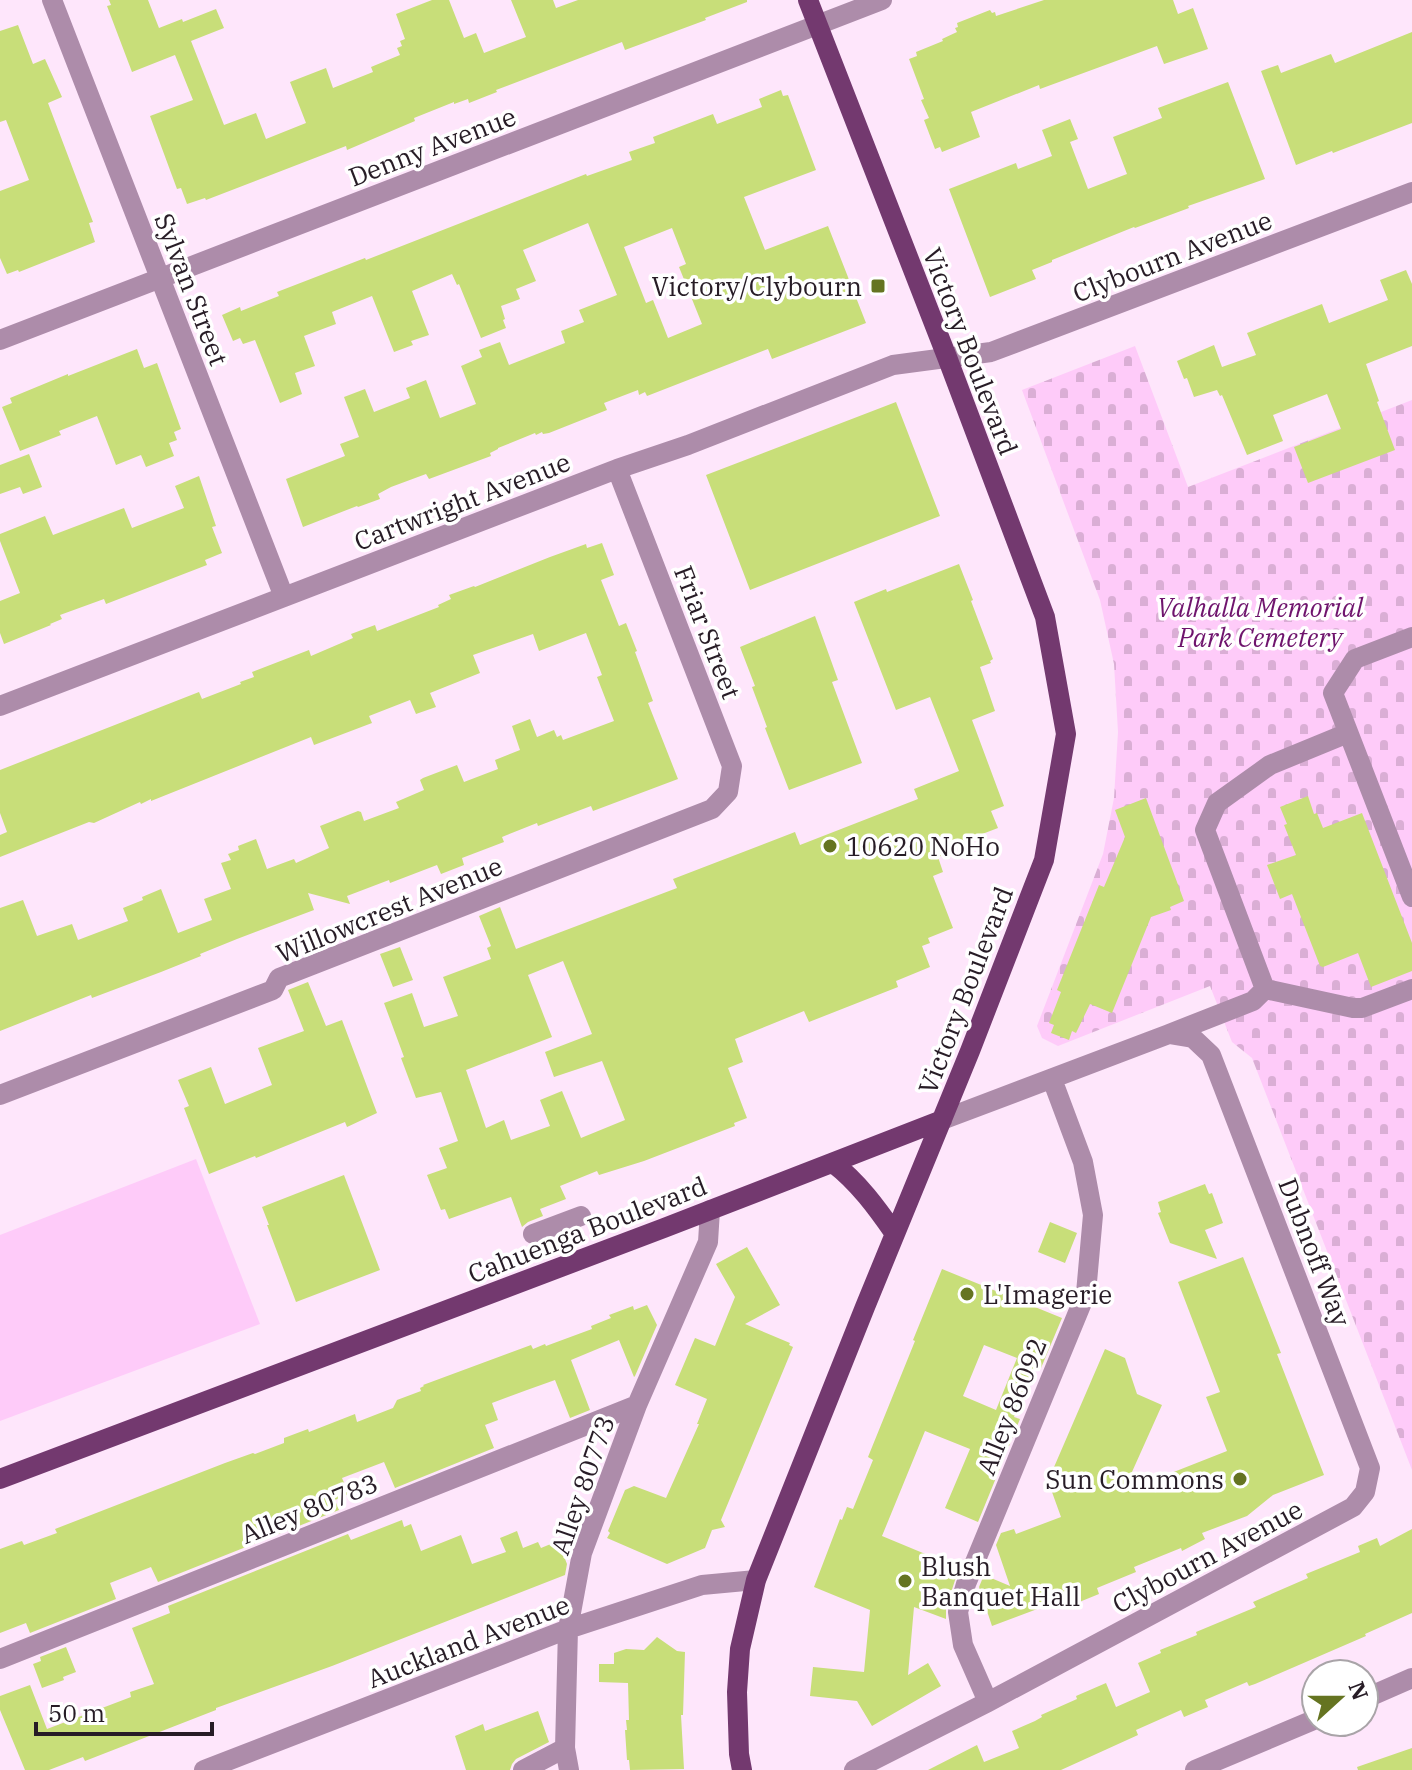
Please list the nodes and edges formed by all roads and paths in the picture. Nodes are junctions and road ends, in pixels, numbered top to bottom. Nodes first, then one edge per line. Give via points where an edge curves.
1 (52, 0) edge
2 (808, 0) edge
3 (882, 0) edge
4 (818, 24) junction
5 (1412, 192) edge
6 (160, 279) junction
7 (0, 340) edge
8 (947, 357) junction
9 (617, 469) junction
10 (284, 597) junction
11 (1412, 637) edge
12 (0, 706) edge
13 (1348, 733) junction
14 (712, 809) joint
15 (1412, 897) edge
16 (1265, 989) junction
17 (1412, 989) edge
18 (1169, 1034) junction
19 (1052, 1079) junction
20 (0, 1095) edge
21 (942, 1120) junction
22 (833, 1163) junction
23 (710, 1210) junction
24 (581, 1216) dead end
25 (533, 1234) dead end
26 (895, 1234) junction
27 (637, 1405) junction
28 (0, 1479) edge
29 (1365, 1492) joint
30 (756, 1580) junction
31 (568, 1629) junction
32 (0, 1659) edge
33 (1412, 1678) edge
34 (1380, 1692) edge
35 (988, 1702) junction
36 (1300, 1726) edge
37 (565, 1748) junction
38 (204, 1770) edge
39 (523, 1770) edge
40 (569, 1770) edge
41 (742, 1770) edge
42 (854, 1770) edge
43 (1195, 1770) edge

1 - 6 street, Sylvan Street
2 - 4 main road, Victory Boulevard
3 - 4 street, Denny Avenue
4 - 6 street, Denny Avenue
4 - 8 main road, Victory Boulevard
5 - 8 street, Clybourn Avenue via 991,352
6 - 7 street, Denny Avenue
6 - 10 street, Sylvan Street
8 - 9 street, Cartwright Avenue via 893,365
8 - 21 main road, Victory Boulevard via 1045,617 1066,734 1044,860
9 - 10 street, Cartwright Avenue
9 - 14 street, Friar Street via 732,766 728,792
10 - 12 street, Cartwright Avenue
11 - 13 street via 1355,659 1333,693
13 - 15 street
13 - 16 street via 1270,765 1217,803 1205,830
14 - 20 street, Willowcrest Avenue via 279,978 273,990
16 - 17 street via 1353,1008
16 - 18 street, Cahuenga Boulevard via 1253,1001
18 - 19 street, Cahuenga Boulevard
18 - 29 street, Dubnoff Way via 1193,1038 1211,1055 1370,1468
19 - 21 street, Cahuenga Boulevard
19 - 35 street, Alley 86092 via 1083,1162 1093,1215 1086,1293 958,1612 963,1645
21 - 22 main road, Cahuenga Boulevard
21 - 26 main road, Victory Boulevard
22 - 23 main road, Cahuenga Boulevard
22 - 26 main road
23 - 27 street, Alley 80773 via 708,1242
23 - 28 main road, Cahuenga Boulevard
24 - 25 street
26 - 30 main road, Victory Boulevard
27 - 31 street, Alley 80773 via 582,1553
27 - 32 street, Alley 80783
29 - 35 street, Clybourn Avenue via 1353,1507
30 - 31 street, Auckland Avenue via 702,1585
30 - 41 main road, Victory Boulevard via 740,1649
31 - 37 street, Alley 80773
31 - 38 street, Auckland Avenue
33 - 34 street
35 - 42 street, Clybourn Avenue
36 - 43 street
37 - 39 street
37 - 40 street, Alley 80773

